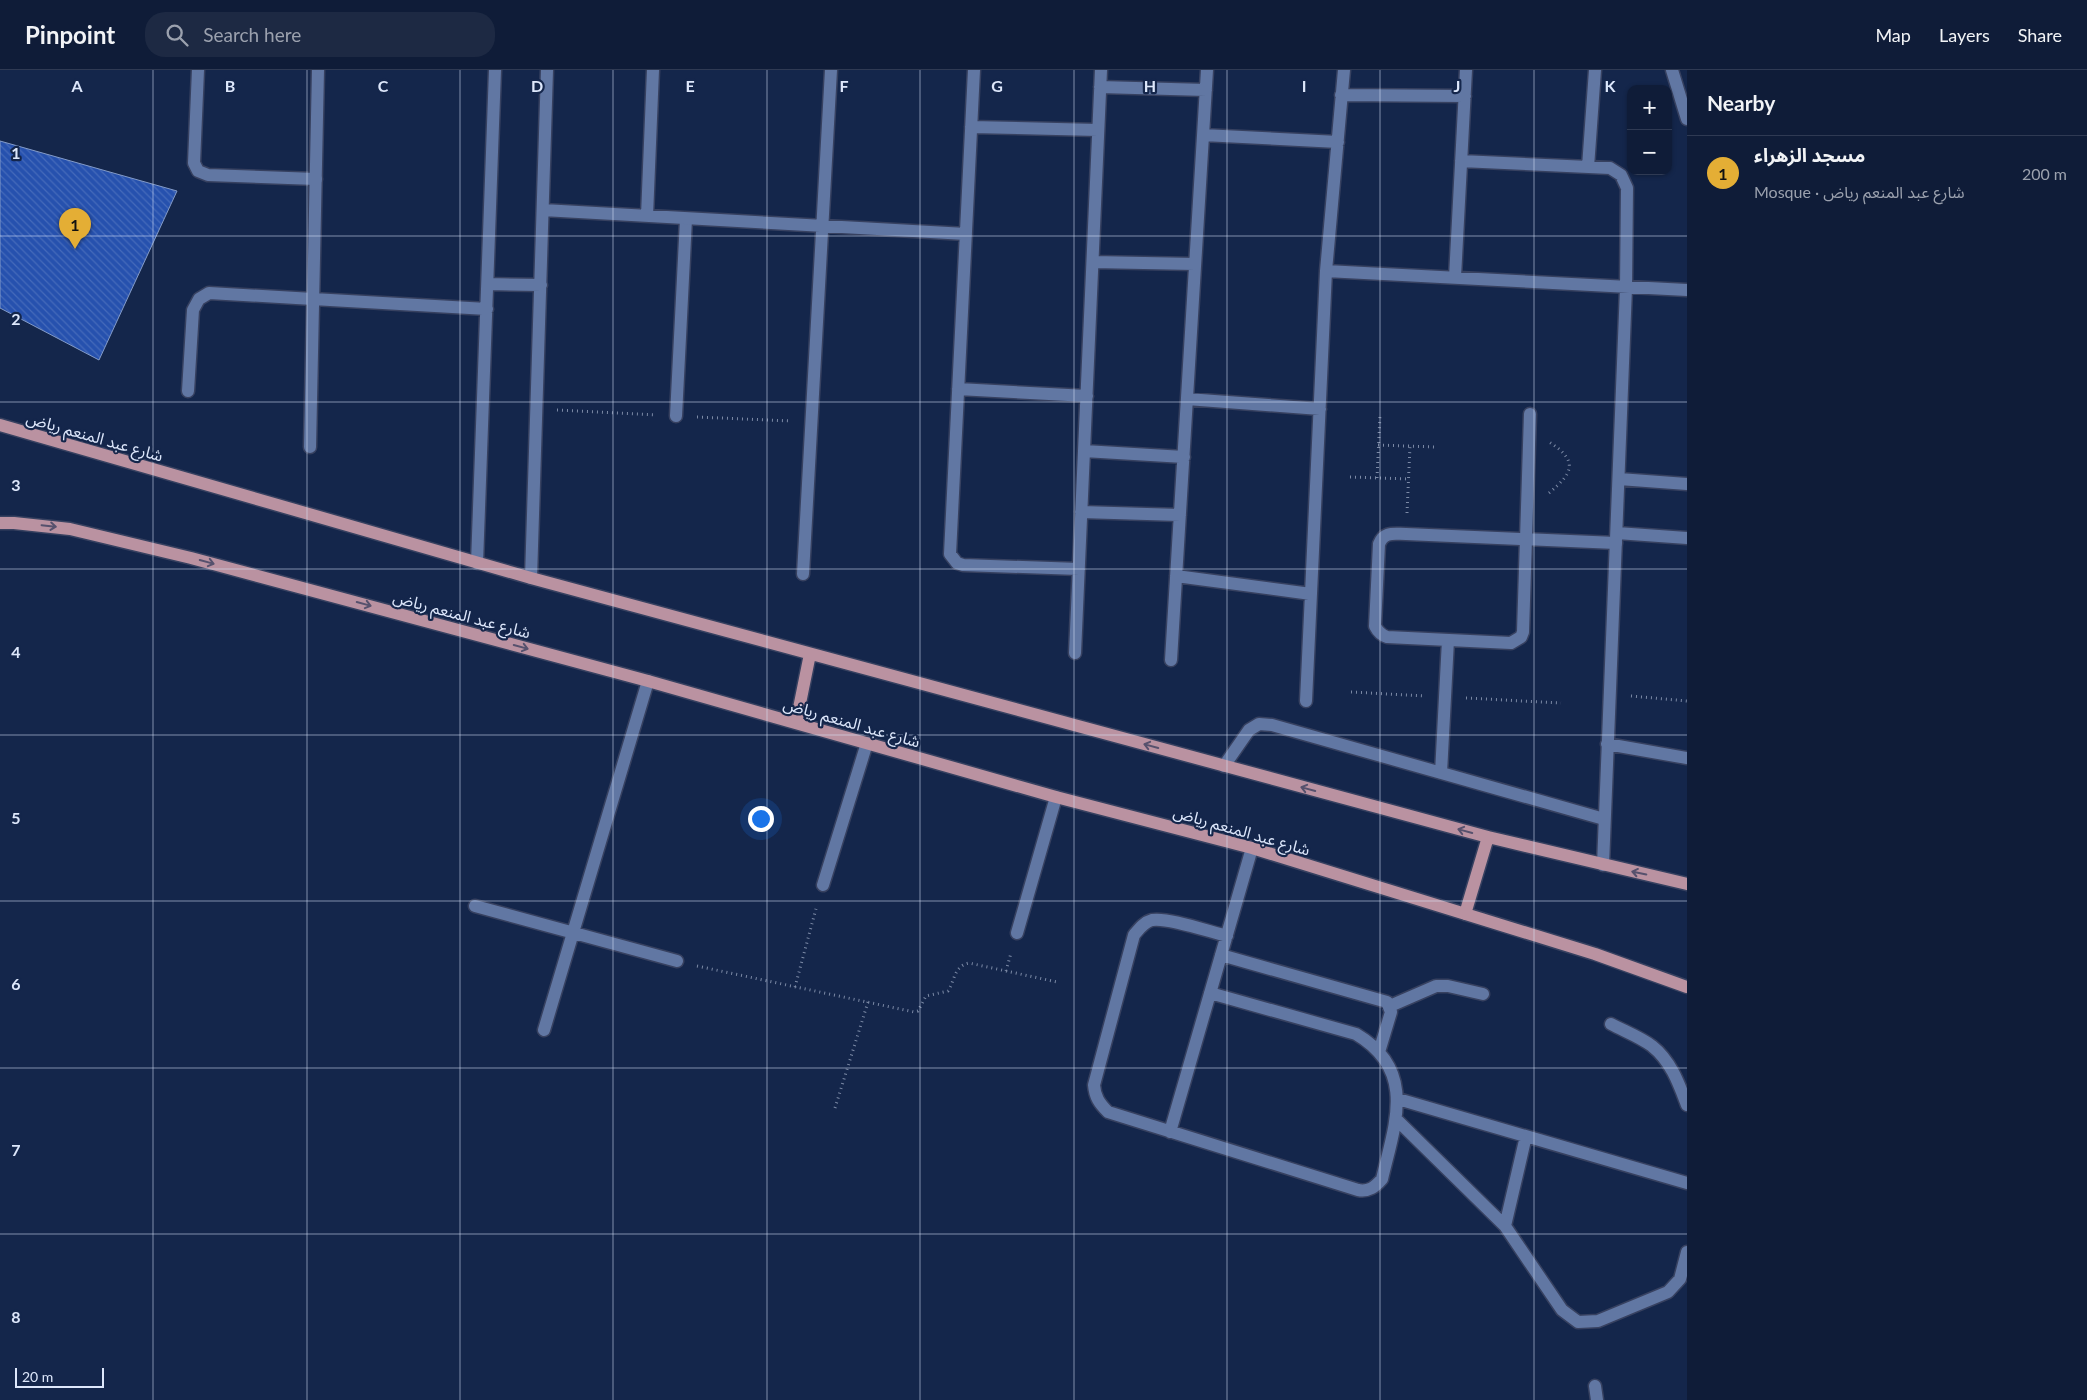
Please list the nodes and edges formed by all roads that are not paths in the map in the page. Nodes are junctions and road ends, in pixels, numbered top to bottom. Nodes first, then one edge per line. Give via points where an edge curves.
1 (198, 70) edge
2 (318, 70) edge
3 (495, 70) edge
4 (547, 70) edge
5 (653, 70) edge
6 (832, 70) edge
7 (974, 70) edge
8 (1101, 70) edge
9 (1207, 70) edge
10 (1344, 70) edge
11 (1466, 70) edge
12 (1595, 70) edge
13 (1672, 70) edge
14 (1100, 87) junction
15 (1206, 90) junction
16 (1341, 95) junction
17 (1465, 96) junction
18 (1687, 119) edge
19 (971, 127) junction
20 (1098, 130) junction
21 (1203, 135) junction
22 (1338, 142) junction
23 (1461, 161) junction
24 (1588, 167) junction
25 (316, 179) junction
26 (543, 210) junction
27 (647, 216) junction
28 (686, 219) junction
29 (822, 226) junction
30 (966, 234) junction
31 (1093, 262) junction
32 (1195, 264) junction
33 (1326, 271) junction
34 (1455, 277) junction
35 (488, 284) junction
36 (541, 285) junction
37 (1626, 288) junction
38 (1687, 290) edge
39 (313, 299) junction
40 (487, 309) junction
41 (958, 389) junction
42 (188, 391) dead end
43 (1087, 396) junction
44 (1187, 399) junction
45 (1320, 409) junction
46 (1530, 414) dead end
47 (676, 416) dead end
48 (0, 425) edge
49 (310, 447) dead end
50 (1084, 451) junction
51 (1184, 456) junction
52 (1619, 479) junction
53 (1687, 484) edge
54 (1081, 512) junction
55 (1180, 515) junction
56 (0, 523) edge
57 (1616, 538) junction
58 (1687, 538) edge
59 (1526, 539) junction
60 (477, 563) junction
61 (1079, 569) junction
62 (803, 574) dead end
63 (1176, 576) junction
64 (531, 578) junction
65 (1311, 594) junction
66 (1448, 640) junction
67 (1075, 653) dead end
68 (810, 654) junction
69 (1171, 660) dead end
70 (648, 681) junction
71 (1306, 702) dead end
72 (796, 722) junction
73 (867, 743) junction
74 (1608, 744) junction
75 (1687, 758) edge
76 (1224, 766) junction
77 (1442, 773) junction
78 (1056, 797) junction
79 (1604, 819) junction
80 (1488, 837) junction
81 (1252, 848) junction
82 (1603, 866) junction
83 (1687, 884) edge
84 (823, 885) road end
85 (475, 906) dead end
86 (1466, 914) junction
87 (573, 933) junction
88 (1017, 933) dead end
89 (1227, 936) junction
90 (1221, 955) junction
91 (677, 962) road end
92 (1687, 987) edge
93 (1210, 993) junction
94 (1483, 994) dead end
95 (1390, 1006) junction
96 (1611, 1024) dead end
97 (544, 1030) dead end
98 (1379, 1052) junction
99 (1398, 1100) junction
100 (1687, 1105) edge
101 (1396, 1119) junction
102 (1170, 1132) junction
103 (1526, 1136) junction
104 (1687, 1183) edge
105 (1506, 1226) junction
106 (1687, 1252) edge
107 (1595, 1386) dead end
108 (1597, 1400) edge

1 - 25 street via 194,163 198,171 208,175
2 - 25 street
3 - 35 street
4 - 26 street
5 - 27 street
6 - 29 street
7 - 19 street
8 - 14 street
9 - 15 street
10 - 16 street
11 - 17 street
12 - 24 street
13 - 18 street
14 - 15 street
14 - 20 street
15 - 21 street
16 - 17 street
16 - 22 street
17 - 23 street
19 - 20 street
19 - 30 street
20 - 31 street
21 - 22 street
21 - 32 street
22 - 33 street
23 - 24 street
23 - 34 street
24 - 37 street via 1616,171 1628,188
25 - 39 street
26 - 27 street
26 - 36 street
27 - 28 street
28 - 29 street
28 - 47 street
29 - 30 street
29 - 62 street
30 - 41 street
31 - 32 street
31 - 43 street
32 - 44 street
33 - 34 street
33 - 45 street
34 - 37 street
35 - 36 street
35 - 40 street
36 - 64 street
37 - 38 street
37 - 52 street
39 - 40 street
39 - 42 street via 209,293 199,299 193,310
39 - 49 street
40 - 60 street
41 - 43 street
41 - 61 street via 950,549 953,559 963,565
43 - 50 street
44 - 45 street
44 - 51 street
45 - 65 street
46 - 59 street
48 - 60 main road, شارع عبد المنعم رياض
50 - 51 street
50 - 54 street
51 - 55 street
52 - 53 street
52 - 57 street
54 - 55 street
54 - 61 street
55 - 63 street
56 -> 70 main road, شارع عبد المنعم رياض via 70,529 191,558
57 - 58 street
57 - 59 street
57 - 74 street
59 - 66 street via 1521,638 1511,643
59 - 66 street via 1385,535 1379,544 1375,626 1387,637
60 - 64 main road, شارع عبد المنعم رياض
61 - 67 street
63 - 65 street
63 - 69 street
64 - 68 main road, شارع عبد المنعم رياض
65 - 71 street
66 - 77 street
68 - 72 main road
76 -> 68 main road, شارع عبد المنعم رياض
70 - 72 main road, شارع عبد المنعم رياض
70 - 87 street
72 - 73 main road, شارع عبد المنعم رياض
73 - 78 main road, شارع عبد المنعم رياض
73 - 84 street
74 - 75 street
74 - 79 street
76 - 77 street via 1250,730 1259,724
80 -> 76 main road, شارع عبد المنعم رياض
77 - 79 street
78 - 81 main road, شارع عبد المنعم رياض
78 - 88 street
79 - 82 street
80 - 82 main road, شارع عبد المنعم رياض
80 - 86 main road
81 - 86 main road, شارع عبد المنعم رياض
81 - 89 street
83 -> 82 main road, شارع عبد المنعم رياض
85 - 87 street
86 - 92 main road, شارع عبد المنعم رياض
87 - 91 street
87 - 97 street
89 - 90 street
89 - 102 street via 1163,920 1152,920 1134,935 1094,1085 1095,1095 1108,1112
90 - 93 street
90 - 95 street via 1382,999
93 - 98 street via 1356,1034
93 - 102 street
94 - 95 street via 1436,986
95 - 98 street
96 - 100 street via 1652,1046 1661,1055 1676,1078
98 - 99 street via 1393,1076
99 - 101 street
99 - 103 street
101 - 102 street via 1382,1179 1364,1191
101 - 105 street
103 - 104 street
103 - 105 street
105 - 106 street via 1562,1310 1578,1322 1598,1321 1668,1292 1680,1279
107 - 108 street

